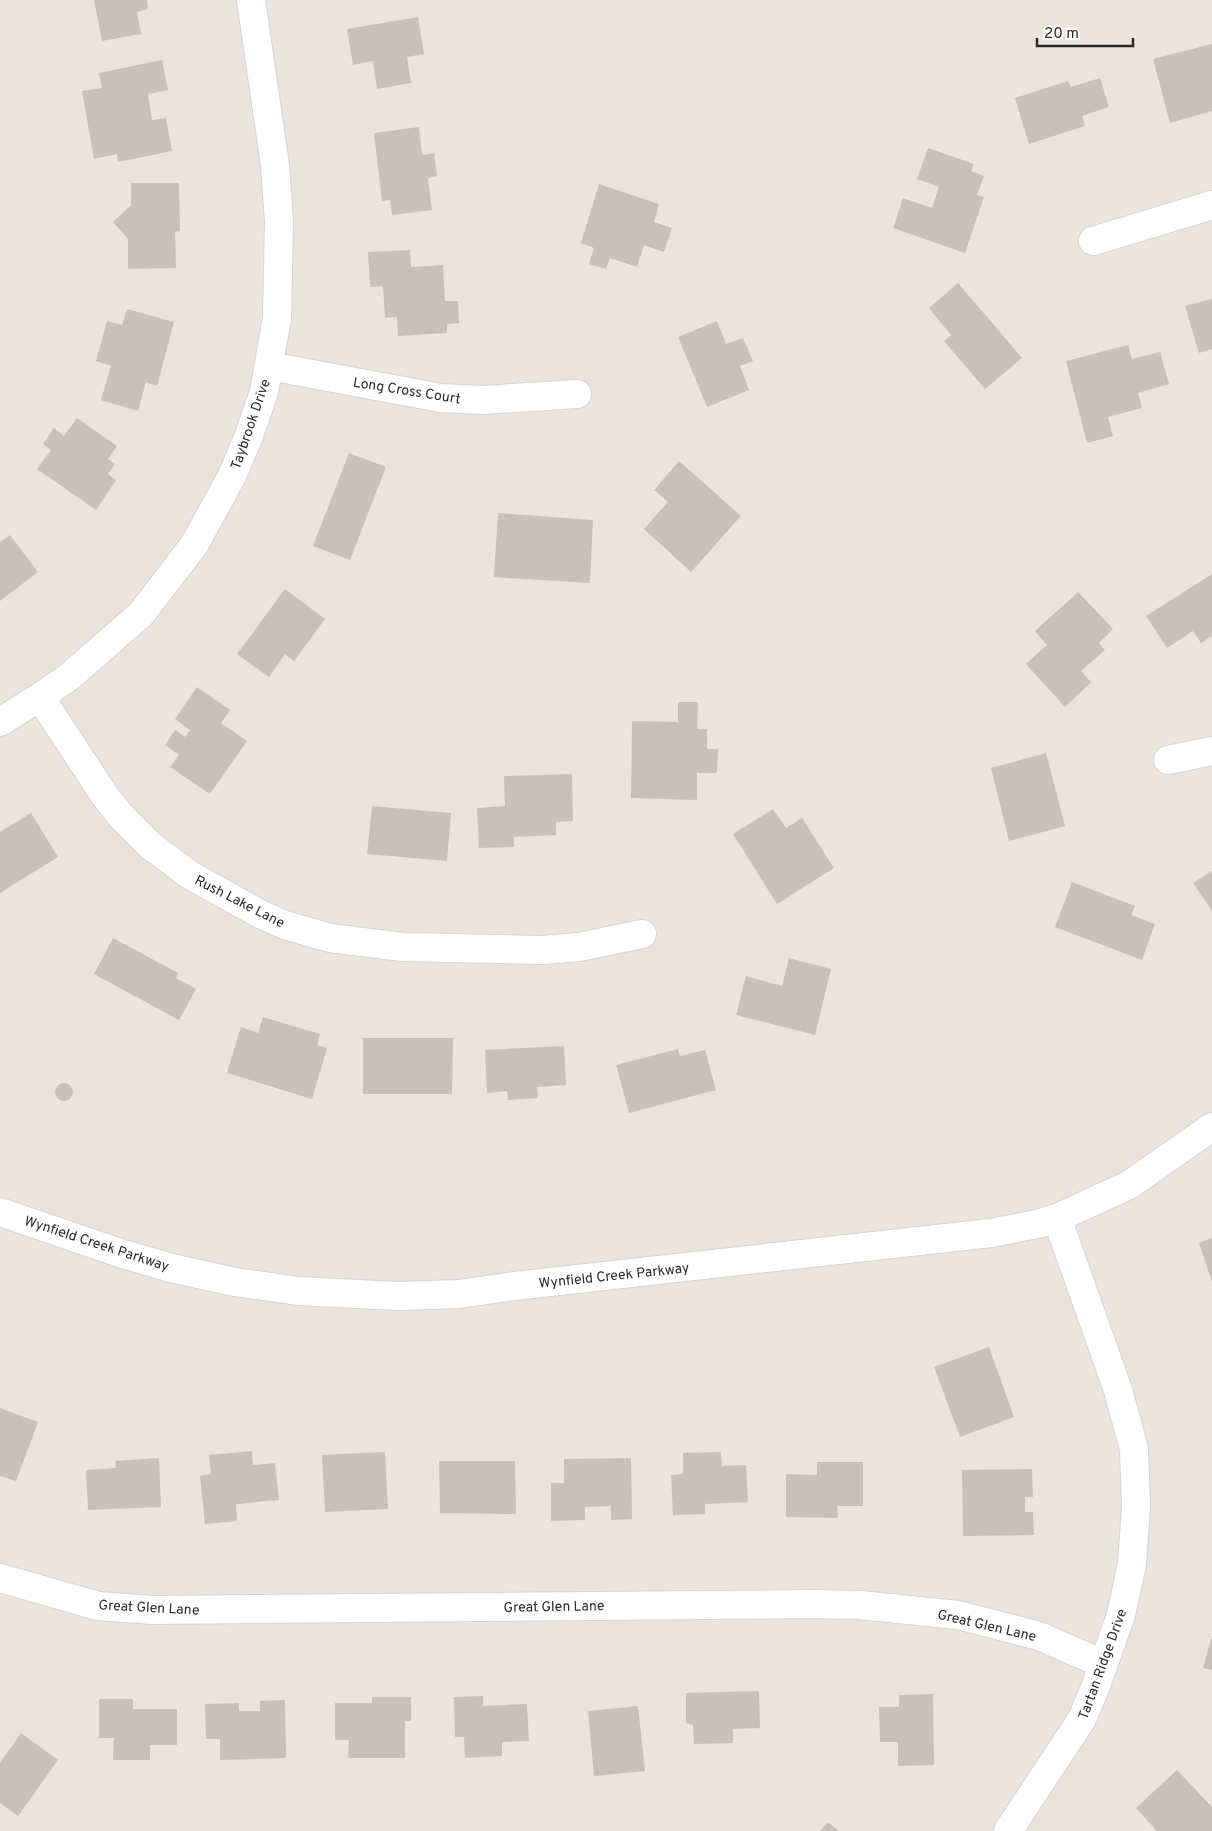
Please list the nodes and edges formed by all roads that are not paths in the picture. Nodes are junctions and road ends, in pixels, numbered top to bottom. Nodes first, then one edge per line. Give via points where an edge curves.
1 (251, 0) edge
2 (1212, 205) edge
3 (1094, 241) dead end
4 (269, 366) junction
5 (577, 394) dead end
6 (40, 697) junction
7 (0, 722) edge
8 (1212, 751) edge
9 (1168, 760) dead end
10 (642, 934) dead end
11 (1212, 1127) edge
12 (0, 1212) edge
13 (1057, 1218) junction
14 (0, 1578) edge
15 (1103, 1664) junction
16 (1008, 1831) edge

1 - 4 street, Taybrook Drive via 275,165 279,222 277,318
2 - 3 street
4 - 5 street, Long Cross Court via 441,398 482,400
4 - 6 street, Taybrook Drive via 248,438 232,476 194,545 141,614
6 - 7 street, Taybrook Drive
6 - 10 street, Rush Lake Lane via 105,796 151,846 190,876 285,925 330,938 404,948 543,950 579,947
8 - 9 street
11 - 13 street, Wynfield Creek Parkway via 1129,1185
12 - 13 street, Wynfield Creek Parkway via 120,1253 235,1282 298,1291 398,1296 459,1294 992,1233
13 - 15 street, Tartan Ridge Drive via 1118,1390 1134,1449 1136,1506 1132,1564 1121,1615
14 - 15 street, Great Glen Lane via 98,1606 153,1610 860,1605 958,1615 1039,1636
15 - 16 street, Tartan Ridge Drive via 1082,1720

